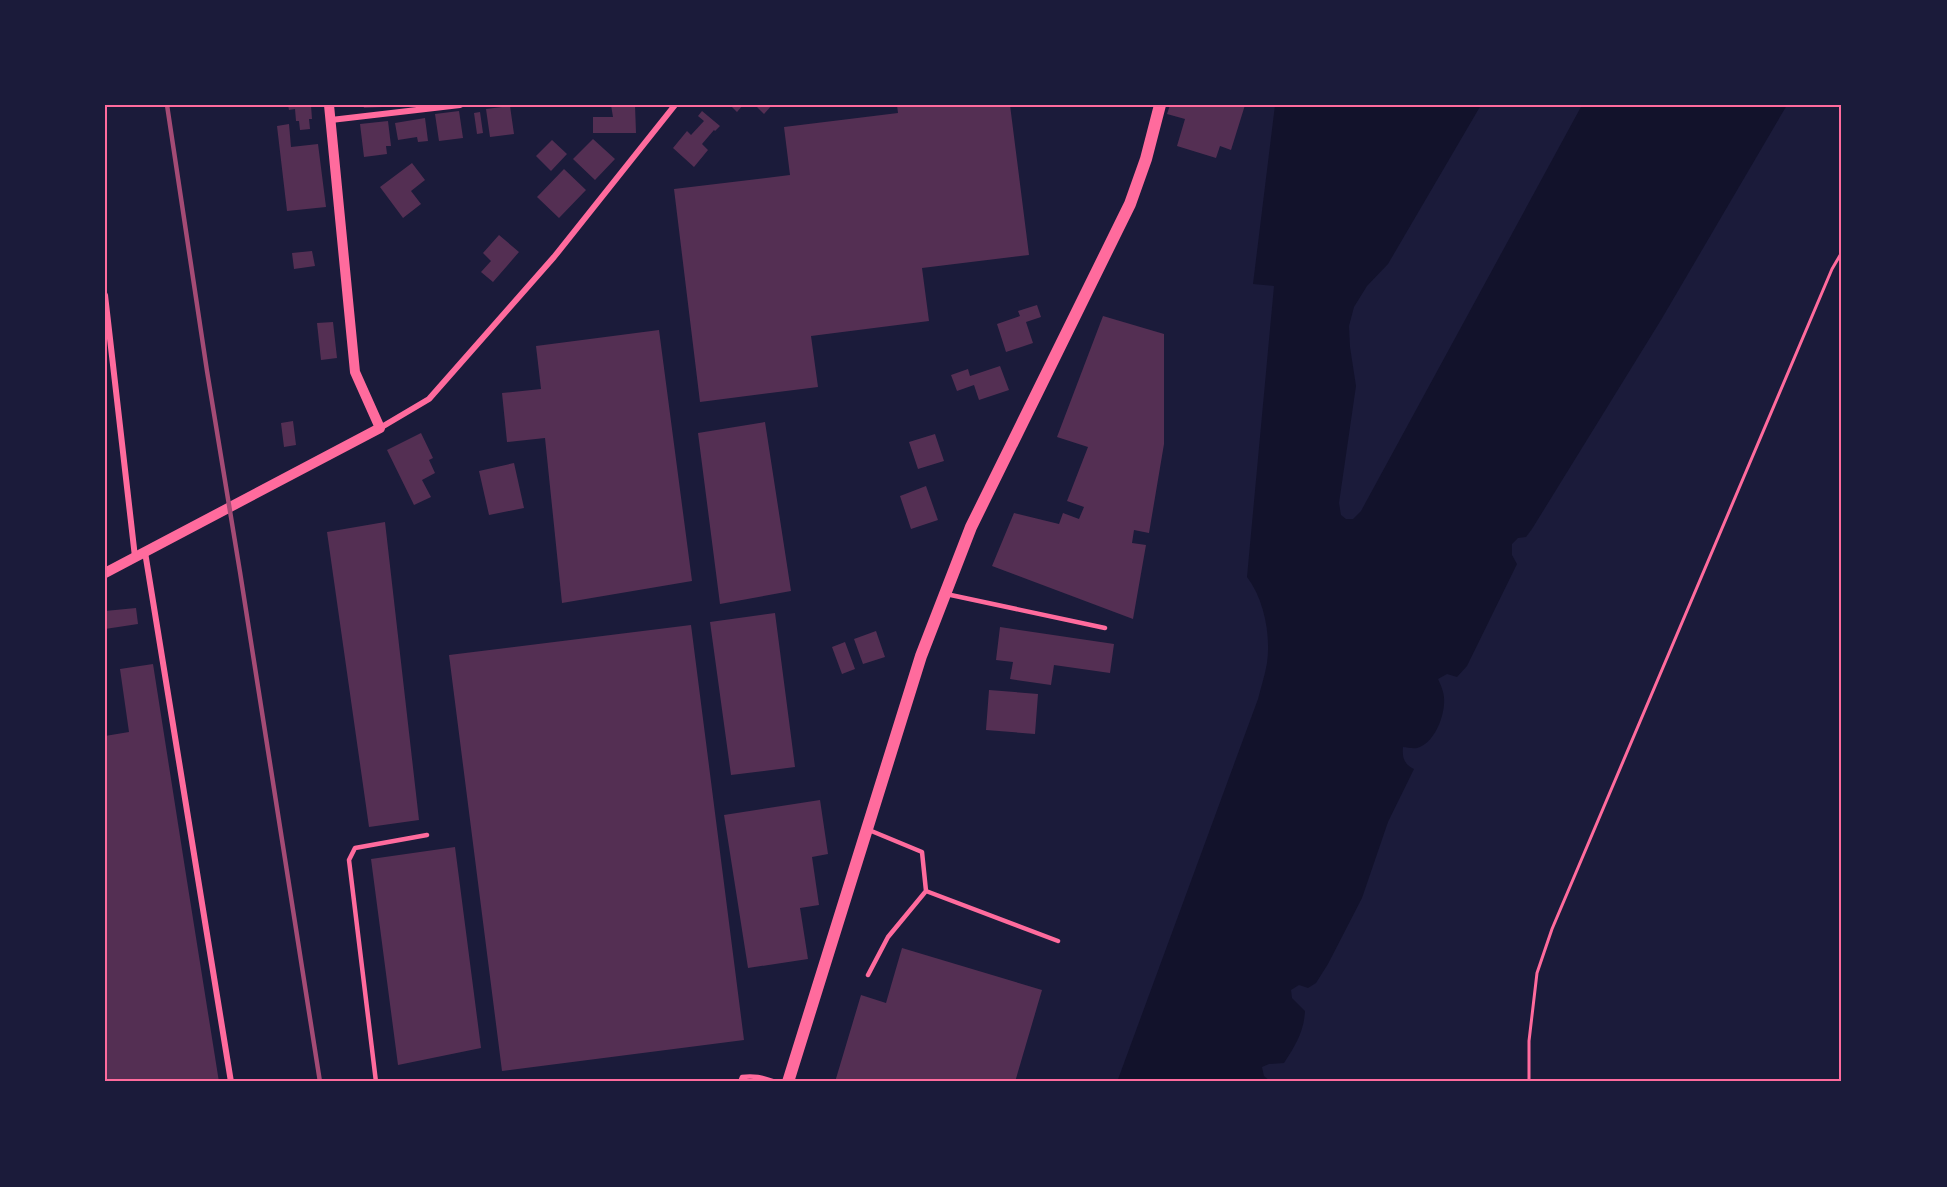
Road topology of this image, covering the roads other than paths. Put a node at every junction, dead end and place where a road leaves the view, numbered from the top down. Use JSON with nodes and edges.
{"nodes":[{"id":1,"x":329,"y":105,"type":"edge"},
{"id":2,"x":460,"y":105,"type":"edge"},
{"id":3,"x":1160,"y":105,"type":"edge"},
{"id":4,"x":672,"y":106,"type":"edge"},
{"id":5,"x":331,"y":120,"type":"junction"},
{"id":6,"x":105,"y":295,"type":"edge"},
{"id":7,"x":380,"y":428,"type":"junction"},
{"id":8,"x":140,"y":555,"type":"junction"},
{"id":9,"x":105,"y":573,"type":"edge"},
{"id":10,"x":944,"y":594,"type":"junction"},
{"id":11,"x":1105,"y":628,"type":"dead end"},
{"id":12,"x":866,"y":829,"type":"junction"},
{"id":13,"x":427,"y":835,"type":"dead end"},
{"id":14,"x":926,"y":891,"type":"junction"},
{"id":15,"x":1058,"y":941,"type":"dead end"},
{"id":16,"x":868,"y":975,"type":"dead end"},
{"id":17,"x":231,"y":1082,"type":"edge"},
{"id":18,"x":376,"y":1082,"type":"edge"},
{"id":19,"x":740,"y":1082,"type":"edge"},
{"id":20,"x":776,"y":1082,"type":"edge"},
{"id":21,"x":788,"y":1082,"type":"edge"}],
"edges":[{"from":1,"to":5,"type":"street"},
{"from":2,"to":5,"type":"street"},
{"from":3,"to":10,"type":"main road"},
{"from":4,"to":7,"type":"street"},
{"from":5,"to":7,"type":"street"},
{"from":6,"to":8,"type":"street"},
{"from":7,"to":8,"type":"street"},
{"from":8,"to":9,"type":"street"},
{"from":8,"to":17,"type":"street"},
{"from":10,"to":11,"type":"lane"},
{"from":10,"to":12,"type":"main road"},
{"from":12,"to":14,"type":"lane"},
{"from":12,"to":21,"type":"main road"},
{"from":13,"to":18,"type":"lane"},
{"from":14,"to":15,"type":"lane"},
{"from":14,"to":16,"type":"lane"},
{"from":19,"to":20,"type":"lane"}]}
